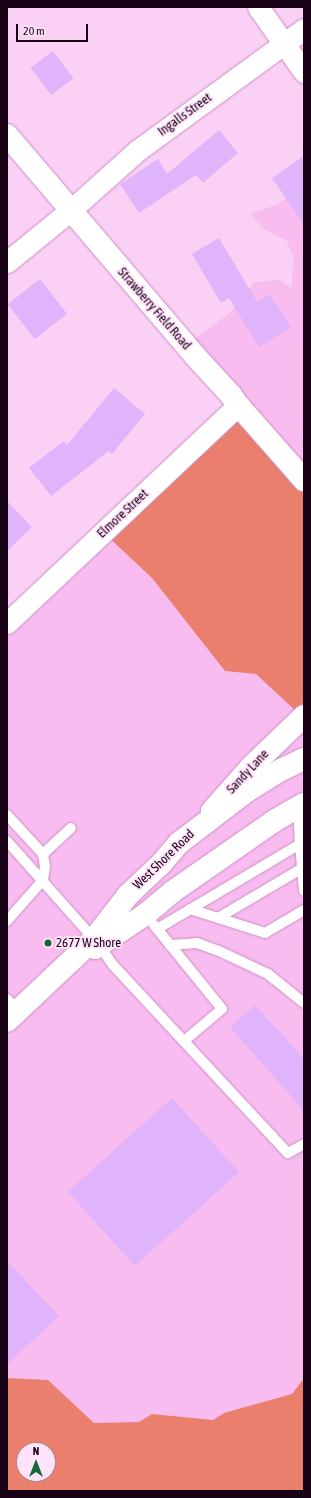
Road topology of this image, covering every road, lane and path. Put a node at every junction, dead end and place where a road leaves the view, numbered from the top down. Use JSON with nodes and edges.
{"nodes":[{"id":1,"x":258,"y":7,"type":"edge"},
{"id":2,"x":304,"y":29,"type":"edge"},
{"id":3,"x":283,"y":43,"type":"junction"},
{"id":4,"x":304,"y":72,"type":"edge"},
{"id":5,"x":7,"y":135,"type":"edge"},
{"id":6,"x":72,"y":209,"type":"junction"},
{"id":7,"x":7,"y":262,"type":"edge"},
{"id":8,"x":238,"y":405,"type":"junction"},
{"id":9,"x":304,"y":480,"type":"edge"},
{"id":10,"x":7,"y":622,"type":"edge"},
{"id":11,"x":304,"y":716,"type":"edge"},
{"id":12,"x":304,"y":759,"type":"edge"},
{"id":13,"x":301,"y":806,"type":"edge"},
{"id":14,"x":7,"y":815,"type":"edge"},
{"id":15,"x":71,"y":828,"type":"dead end"},
{"id":16,"x":195,"y":830,"type":"junction"},
{"id":17,"x":7,"y":841,"type":"edge"},
{"id":18,"x":300,"y":844,"type":"junction"},
{"id":19,"x":43,"y":854,"type":"junction"},
{"id":20,"x":301,"y":869,"type":"junction"},
{"id":21,"x":43,"y":880,"type":"junction"},
{"id":22,"x":304,"y":891,"type":"edge"},
{"id":23,"x":190,"y":909,"type":"junction"},
{"id":24,"x":304,"y":910,"type":"edge"},
{"id":25,"x":218,"y":918,"type":"junction"},
{"id":26,"x":7,"y":921,"type":"edge"},
{"id":27,"x":151,"y":921,"type":"junction"},
{"id":28,"x":97,"y":942,"type":"junction"},
{"id":29,"x":170,"y":945,"type":"junction"},
{"id":30,"x":304,"y":1003,"type":"edge"},
{"id":31,"x":11,"y":1010,"type":"edge"},
{"id":32,"x":184,"y":1041,"type":"junction"},
{"id":33,"x":304,"y":1144,"type":"edge"}],
"edges":[{"from":1,"to":3,"type":"street"},
{"from":2,"to":3,"type":"street","name":"Ingalls Street"},
{"from":3,"to":4,"type":"street"},
{"from":3,"to":6,"type":"street","name":"Ingalls Street"},
{"from":5,"to":6,"type":"main road","name":"Strawberry Field Road"},
{"from":6,"to":7,"type":"street","name":"Ingalls Street"},
{"from":6,"to":8,"type":"main road","name":"Strawberry Field Road"},
{"from":8,"to":9,"type":"main road","name":"Strawberry Field Road"},
{"from":8,"to":10,"type":"street","name":"Elmore Street"},
{"from":11,"to":16,"type":"main road","name":"Sandy Lane"},
{"from":12,"to":16,"type":"main road","name":"West Shore Road"},
{"from":13,"to":18,"type":"lane"},
{"from":13,"to":27,"type":"main road","name":"West Shore Road"},
{"from":14,"to":19,"type":"lane"},
{"from":15,"to":19,"type":"lane"},
{"from":16,"to":28,"type":"main road","name":"West Shore Road"},
{"from":17,"to":21,"type":"lane"},
{"from":18,"to":20,"type":"lane"},
{"from":18,"to":23,"type":"lane"},
{"from":19,"to":21,"type":"lane"},
{"from":20,"to":22,"type":"lane"},
{"from":20,"to":25,"type":"lane"},
{"from":21,"to":26,"type":"lane"},
{"from":21,"to":28,"type":"lane"},
{"from":23,"to":25,"type":"lane"},
{"from":23,"to":27,"type":"lane"},
{"from":24,"to":25,"type":"lane"},
{"from":27,"to":28,"type":"main road","name":"West Shore Road"},
{"from":27,"to":29,"type":"lane"},
{"from":28,"to":31,"type":"main road","name":"West Shore Road"},
{"from":28,"to":32,"type":"lane"},
{"from":29,"to":30,"type":"lane"},
{"from":29,"to":32,"type":"lane"},
{"from":32,"to":33,"type":"lane"}]}
